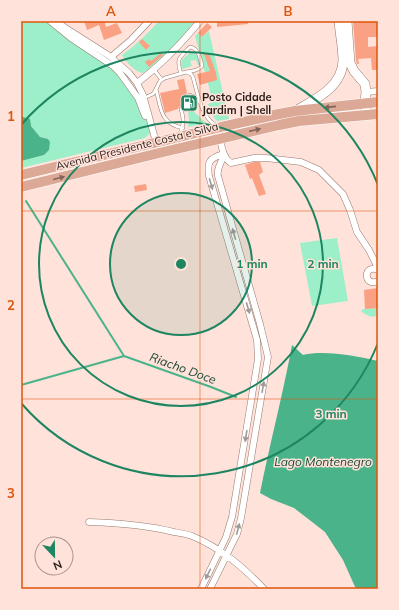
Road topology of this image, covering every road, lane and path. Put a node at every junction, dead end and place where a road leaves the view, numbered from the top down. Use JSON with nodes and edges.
{"nodes":[{"id":1,"x":50,"y":21,"type":"edge"},
{"id":2,"x":57,"y":21,"type":"edge"},
{"id":3,"x":149,"y":21,"type":"edge"},
{"id":4,"x":200,"y":21,"type":"edge"},
{"id":5,"x":339,"y":21,"type":"edge"},
{"id":6,"x":347,"y":21,"type":"edge"},
{"id":7,"x":110,"y":57,"type":"junction"},
{"id":8,"x":154,"y":70,"type":"junction"},
{"id":9,"x":186,"y":72,"type":"junction"},
{"id":10,"x":181,"y":74,"type":"junction"},
{"id":11,"x":162,"y":80,"type":"junction"},
{"id":12,"x":137,"y":83,"type":"junction"},
{"id":13,"x":156,"y":89,"type":"junction"},
{"id":14,"x":378,"y":91,"type":"edge"},
{"id":15,"x":366,"y":92,"type":"junction"},
{"id":16,"x":188,"y":96,"type":"dead end"},
{"id":17,"x":144,"y":98,"type":"junction"},
{"id":18,"x":378,"y":102,"type":"edge"},
{"id":19,"x":365,"y":103,"type":"junction"},
{"id":20,"x":200,"y":104,"type":"junction"},
{"id":21,"x":181,"y":109,"type":"dead end"},
{"id":22,"x":296,"y":111,"type":"junction"},
{"id":23,"x":366,"y":114,"type":"junction"},
{"id":24,"x":378,"y":114,"type":"edge"},
{"id":25,"x":220,"y":127,"type":"junction"},
{"id":26,"x":181,"y":132,"type":"junction"},
{"id":27,"x":150,"y":133,"type":"dead end"},
{"id":28,"x":220,"y":138,"type":"junction"},
{"id":29,"x":156,"y":142,"type":"junction"},
{"id":30,"x":159,"y":153,"type":"junction"},
{"id":31,"x":224,"y":154,"type":"junction"},
{"id":32,"x":21,"y":175,"type":"edge"},
{"id":33,"x":21,"y":187,"type":"edge"},
{"id":34,"x":378,"y":269,"type":"edge"},
{"id":35,"x":378,"y":281,"type":"edge"},
{"id":36,"x":89,"y":522,"type":"dead end"},
{"id":37,"x":219,"y":551,"type":"junction"},
{"id":38,"x":227,"y":556,"type":"junction"},
{"id":39,"x":201,"y":589,"type":"edge"},
{"id":40,"x":210,"y":589,"type":"edge"},
{"id":41,"x":264,"y":589,"type":"edge"}],
"edges":[{"from":1,"to":27,"type":"street"},
{"from":2,"to":7,"type":"street"},
{"from":3,"to":7,"type":"street"},
{"from":4,"to":8,"type":"street"},
{"from":5,"to":22,"type":"street"},
{"from":6,"to":15,"type":"street"},
{"from":7,"to":12,"type":"street"},
{"from":8,"to":11,"type":"lane"},
{"from":8,"to":12,"type":"street"},
{"from":9,"to":10,"type":"lane"},
{"from":9,"to":10,"type":"lane"},
{"from":9,"to":20,"type":"lane"},
{"from":10,"to":11,"type":"lane"},
{"from":11,"to":13,"type":"lane"},
{"from":12,"to":17,"type":"street"},
{"from":13,"to":17,"type":"lane"},
{"from":13,"to":26,"type":"lane"},
{"from":14,"to":15,"type":"street"},
{"from":15,"to":19,"type":"street"},
{"from":16,"to":20,"type":"lane"},
{"from":17,"to":29,"type":"street"},
{"from":18,"to":19,"type":"main road","name":"Avenida Presidente Costa e Silva"},
{"from":19,"to":22,"type":"main road","name":"Avenida Presidente Costa e Silva","one_way":true},
{"from":19,"to":23,"type":"street"},
{"from":20,"to":25,"type":"lane"},
{"from":21,"to":26,"type":"lane"},
{"from":22,"to":25,"type":"main road","name":"Avenida Presidente Costa e Silva"},
{"from":23,"to":24,"type":"main road","name":"Avenida Presidente Costa e Silva"},
{"from":28,"to":23,"type":"main road","name":"Avenida Presidente Costa e Silva","one_way":true},
{"from":25,"to":26,"type":"main road","name":"Avenida Presidente Costa e Silva"},
{"from":26,"to":29,"type":"main road","name":"Avenida Presidente Costa e Silva"},
{"from":28,"to":30,"type":"main road","name":"Avenida Presidente Costa e Silva"},
{"from":28,"to":31,"type":"street"},
{"from":29,"to":30,"type":"street"},
{"from":29,"to":32,"type":"main road","name":"Avenida Presidente Costa e Silva"},
{"from":33,"to":30,"type":"main road","name":"Avenida Presidente Costa e Silva","one_way":true},
{"from":31,"to":34,"type":"street"},
{"from":31,"to":37,"type":"street","one_way":true},
{"from":38,"to":31,"type":"street","one_way":true},
{"from":34,"to":35,"type":"street"},
{"from":36,"to":37,"type":"street"},
{"from":37,"to":38,"type":"street"},
{"from":37,"to":39,"type":"street","one_way":true},
{"from":38,"to":40,"type":"street"},
{"from":38,"to":41,"type":"street"}]}
